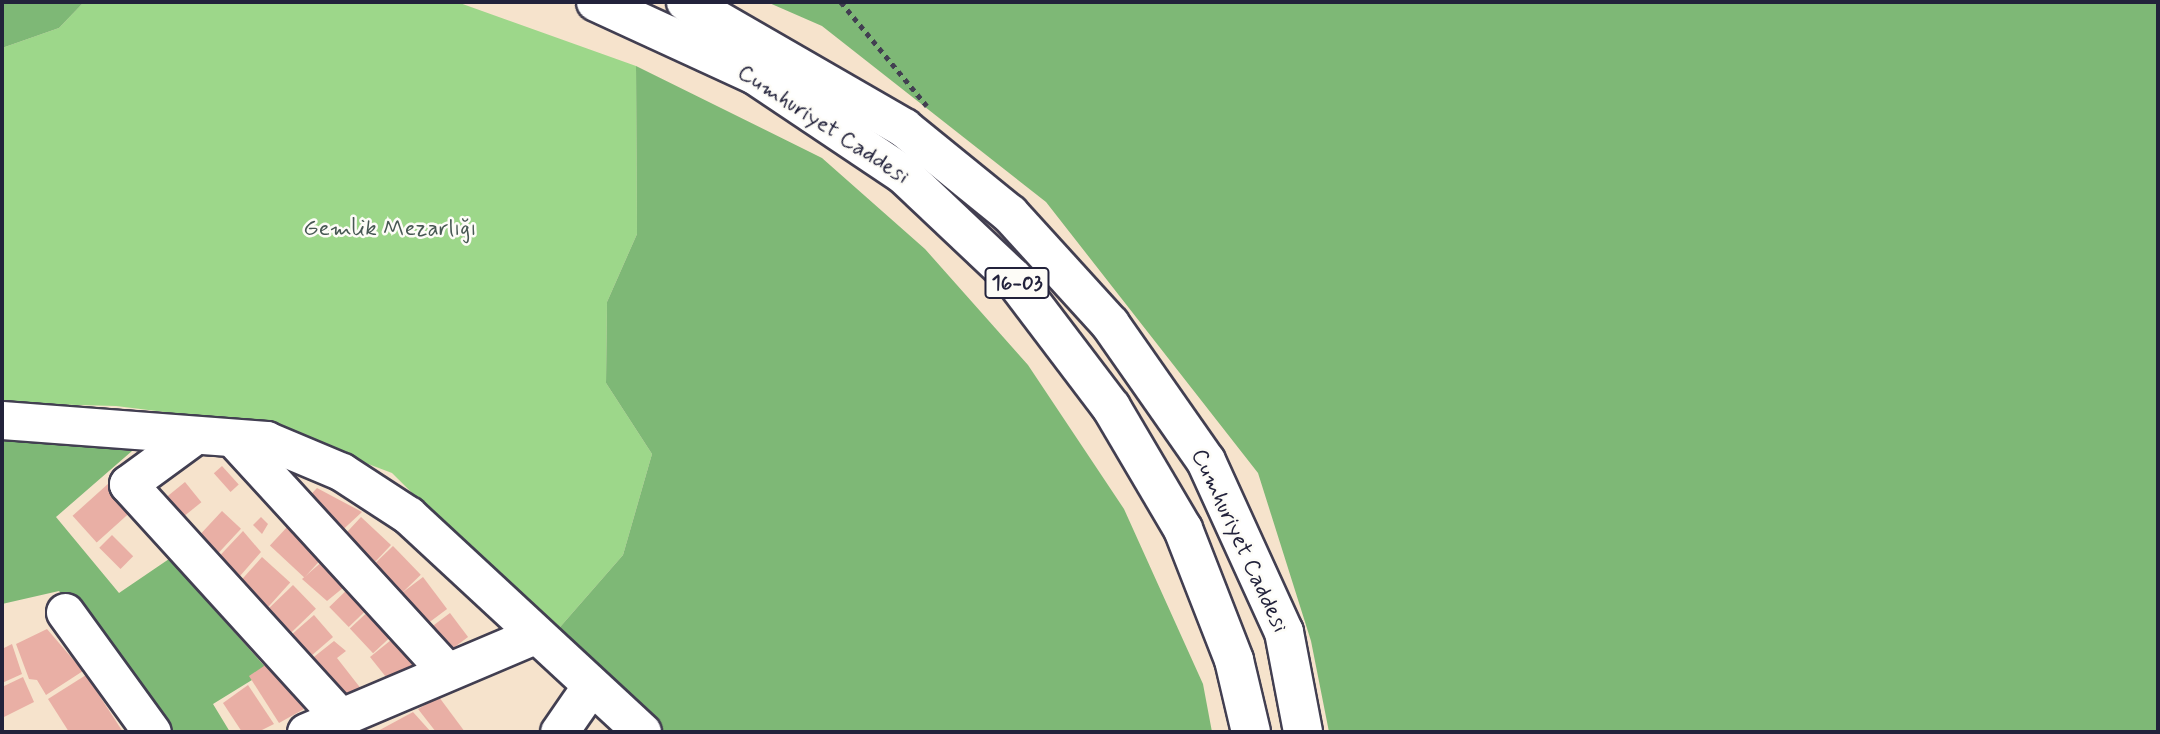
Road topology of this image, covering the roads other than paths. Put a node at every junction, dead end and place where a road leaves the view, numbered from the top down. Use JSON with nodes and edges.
{"nodes":[{"id":1,"x":596,"y":2,"type":"edge"},
{"id":2,"x":686,"y":2,"type":"edge"},
{"id":3,"x":2,"y":420,"type":"edge"},
{"id":4,"x":195,"y":435,"type":"junction"},
{"id":5,"x":233,"y":438,"type":"junction"},
{"id":6,"x":65,"y":612,"type":"dead end"},
{"id":7,"x":535,"y":635,"type":"junction"},
{"id":8,"x":445,"y":669,"type":"junction"},
{"id":9,"x":590,"y":687,"type":"junction"},
{"id":10,"x":340,"y":716,"type":"junction"},
{"id":11,"x":152,"y":732,"type":"edge"},
{"id":12,"x":306,"y":732,"type":"edge"},
{"id":13,"x":559,"y":732,"type":"edge"},
{"id":14,"x":642,"y":732,"type":"edge"},
{"id":15,"x":1251,"y":732,"type":"edge"},
{"id":16,"x":1303,"y":732,"type":"edge"}],
"edges":[{"from":1,"to":15,"type":"main road","name":"Cumhuriyet Caddesi","number":"16-03"},
{"from":2,"to":16,"type":"main road","name":"Cumhuriyet Caddesi","number":"16-03"},
{"from":3,"to":4,"type":"street"},
{"from":4,"to":5,"type":"street"},
{"from":4,"to":10,"type":"street"},
{"from":5,"to":7,"type":"street"},
{"from":5,"to":8,"type":"street"},
{"from":6,"to":11,"type":"street"},
{"from":7,"to":8,"type":"street"},
{"from":7,"to":9,"type":"street"},
{"from":8,"to":10,"type":"street"},
{"from":9,"to":13,"type":"street"},
{"from":9,"to":14,"type":"street"},
{"from":10,"to":12,"type":"street"}]}
